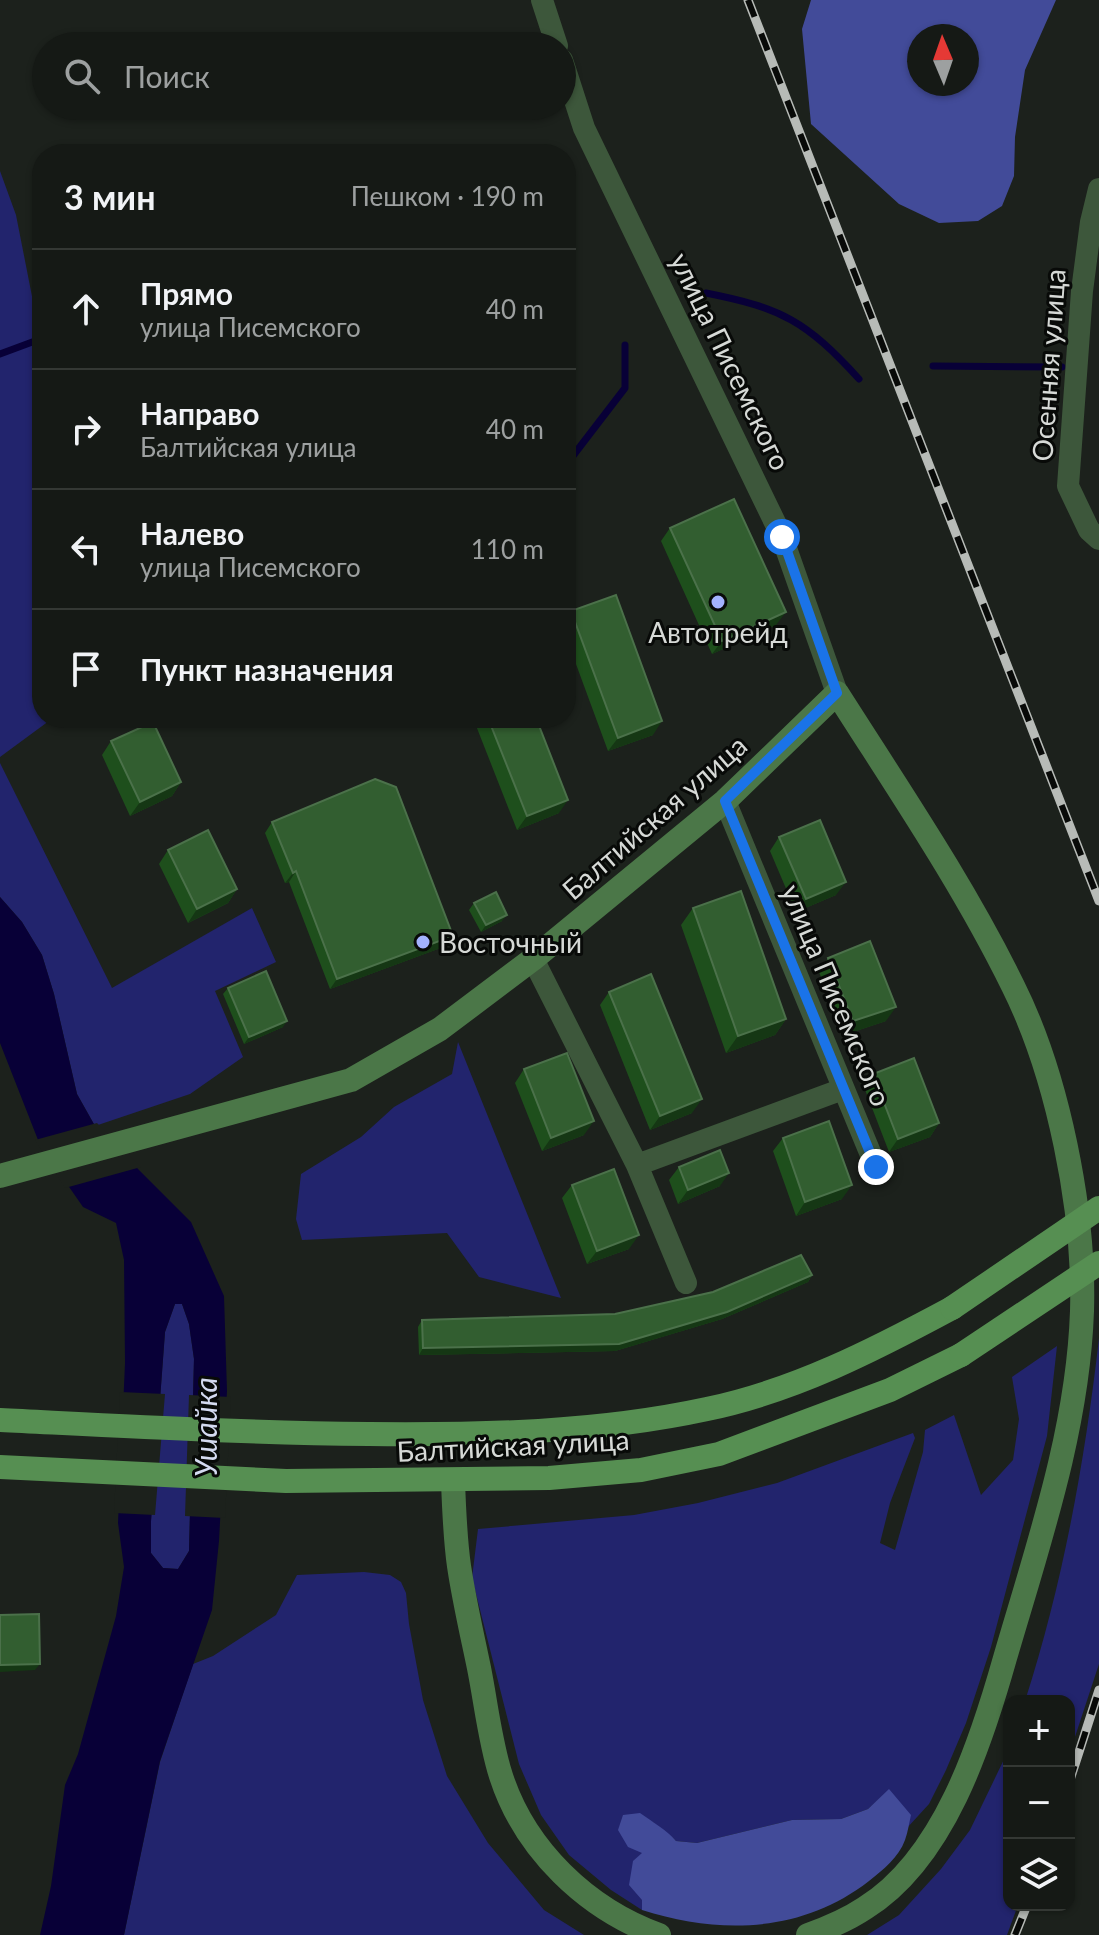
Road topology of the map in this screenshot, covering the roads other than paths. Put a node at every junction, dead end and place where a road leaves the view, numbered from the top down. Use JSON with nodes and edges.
{"nodes":[{"id":1,"x":542,"y":0,"type":"edge"},
{"id":2,"x":552,"y":32,"type":"edge"},
{"id":3,"x":576,"y":103,"type":"edge"},
{"id":4,"x":1099,"y":189,"type":"edge"},
{"id":5,"x":1099,"y":539,"type":"edge"},
{"id":6,"x":837,"y":693,"type":"junction"},
{"id":7,"x":725,"y":801,"type":"junction"},
{"id":8,"x":533,"y":959,"type":"junction"},
{"id":9,"x":843,"y":1089,"type":"junction"},
{"id":10,"x":637,"y":1165,"type":"junction"},
{"id":11,"x":876,"y":1167,"type":"dead end"},
{"id":12,"x":0,"y":1176,"type":"edge"},
{"id":13,"x":1099,"y":1208,"type":"edge"},
{"id":14,"x":1099,"y":1263,"type":"edge"},
{"id":15,"x":686,"y":1283,"type":"dead end"},
{"id":16,"x":0,"y":1420,"type":"edge"},
{"id":17,"x":0,"y":1467,"type":"edge"},
{"id":18,"x":453,"y":1481,"type":"junction"},
{"id":19,"x":659,"y":1935,"type":"edge"},
{"id":20,"x":808,"y":1935,"type":"edge"}],
"edges":[{"from":1,"to":2,"type":"street"},
{"from":3,"to":6,"type":"street","name":"улица Писемского"},
{"from":4,"to":5,"type":"street","name":"Осенняя улица"},
{"from":6,"to":7,"type":"street","name":"Балтийская улица"},
{"from":6,"to":20,"type":"street"},
{"from":7,"to":8,"type":"street","name":"Балтийская улица"},
{"from":7,"to":9,"type":"street","name":"улица Писемского"},
{"from":8,"to":10,"type":"street"},
{"from":8,"to":12,"type":"street","name":"Балтийская улица"},
{"from":9,"to":10,"type":"street"},
{"from":9,"to":11,"type":"street","name":"улица Писемского"},
{"from":10,"to":15,"type":"street"},
{"from":13,"to":16,"type":"main road","name":"Балтийская улица","bridge":true},
{"from":14,"to":18,"type":"main road","name":"Балтийская улица","bridge":true},
{"from":17,"to":18,"type":"main road","name":"Балтийская улица"},
{"from":18,"to":19,"type":"street"}]}
